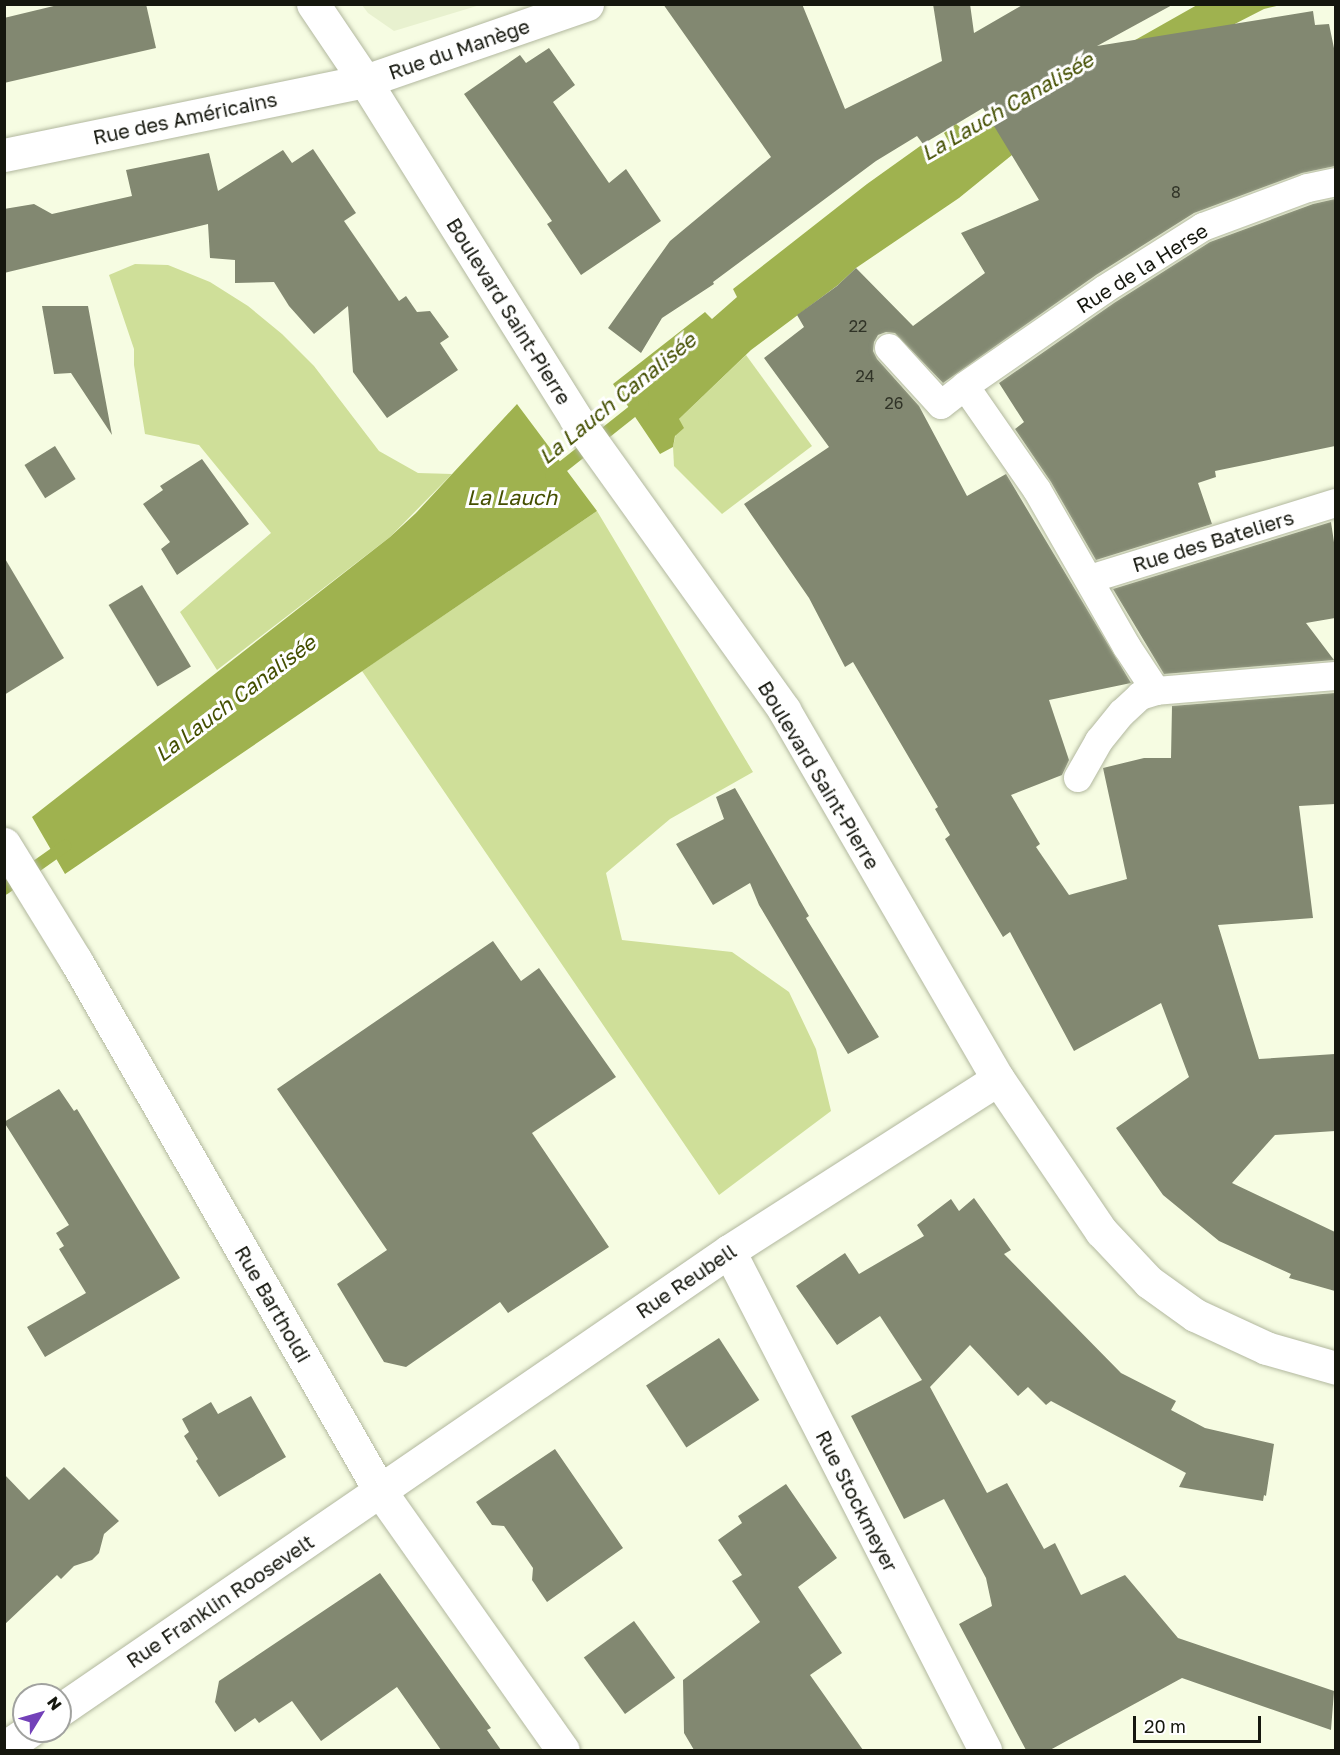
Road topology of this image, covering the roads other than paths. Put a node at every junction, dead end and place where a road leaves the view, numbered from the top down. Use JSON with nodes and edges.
{"nodes":[{"id":1,"x":313,"y":4,"type":"edge"},
{"id":2,"x":587,"y":4,"type":"edge"},
{"id":3,"x":365,"y":81,"type":"junction"},
{"id":4,"x":4,"y":155,"type":"edge"},
{"id":5,"x":1335,"y":182,"type":"edge"},
{"id":6,"x":889,"y":348,"type":"dead end"},
{"id":7,"x":965,"y":386,"type":"junction"},
{"id":8,"x":1335,"y":503,"type":"edge"},
{"id":9,"x":1090,"y":579,"type":"junction"},
{"id":10,"x":1335,"y":676,"type":"edge"},
{"id":11,"x":1156,"y":691,"type":"junction"},
{"id":12,"x":1078,"y":778,"type":"dead end"},
{"id":13,"x":4,"y":844,"type":"edge"},
{"id":14,"x":998,"y":1079,"type":"junction"},
{"id":15,"x":729,"y":1251,"type":"junction"},
{"id":16,"x":1335,"y":1368,"type":"edge"},
{"id":17,"x":380,"y":1491,"type":"junction"},
{"id":18,"x":72,"y":1702,"type":"edge"},
{"id":19,"x":563,"y":1750,"type":"edge"},
{"id":20,"x":985,"y":1750,"type":"edge"}],
"edges":[{"from":1,"to":3,"type":"street","name":"Boulevard Saint-Pierre"},
{"from":2,"to":3,"type":"street","name":"Rue du Manège"},
{"from":3,"to":4,"type":"street","name":"Rue des Américains"},
{"from":3,"to":14,"type":"street","name":"Boulevard Saint-Pierre"},
{"from":5,"to":7,"type":"street","name":"Rue de la Herse"},
{"from":6,"to":7,"type":"street","name":"Rue de la Herse"},
{"from":7,"to":9,"type":"street"},
{"from":8,"to":9,"type":"street","name":"Rue des Bateliers"},
{"from":9,"to":11,"type":"street"},
{"from":10,"to":11,"type":"street"},
{"from":11,"to":12,"type":"street"},
{"from":13,"to":17,"type":"street","name":"Rue Bartholdi"},
{"from":14,"to":15,"type":"street","name":"Rue Reubell"},
{"from":14,"to":16,"type":"street","name":"Boulevard Saint-Pierre"},
{"from":15,"to":17,"type":"street","name":"Rue Reubell"},
{"from":15,"to":20,"type":"street","name":"Rue Stockmeyer"},
{"from":17,"to":18,"type":"street","name":"Rue Franklin Roosevelt"},
{"from":17,"to":19,"type":"street","name":"Rue Bartholdi"}]}
